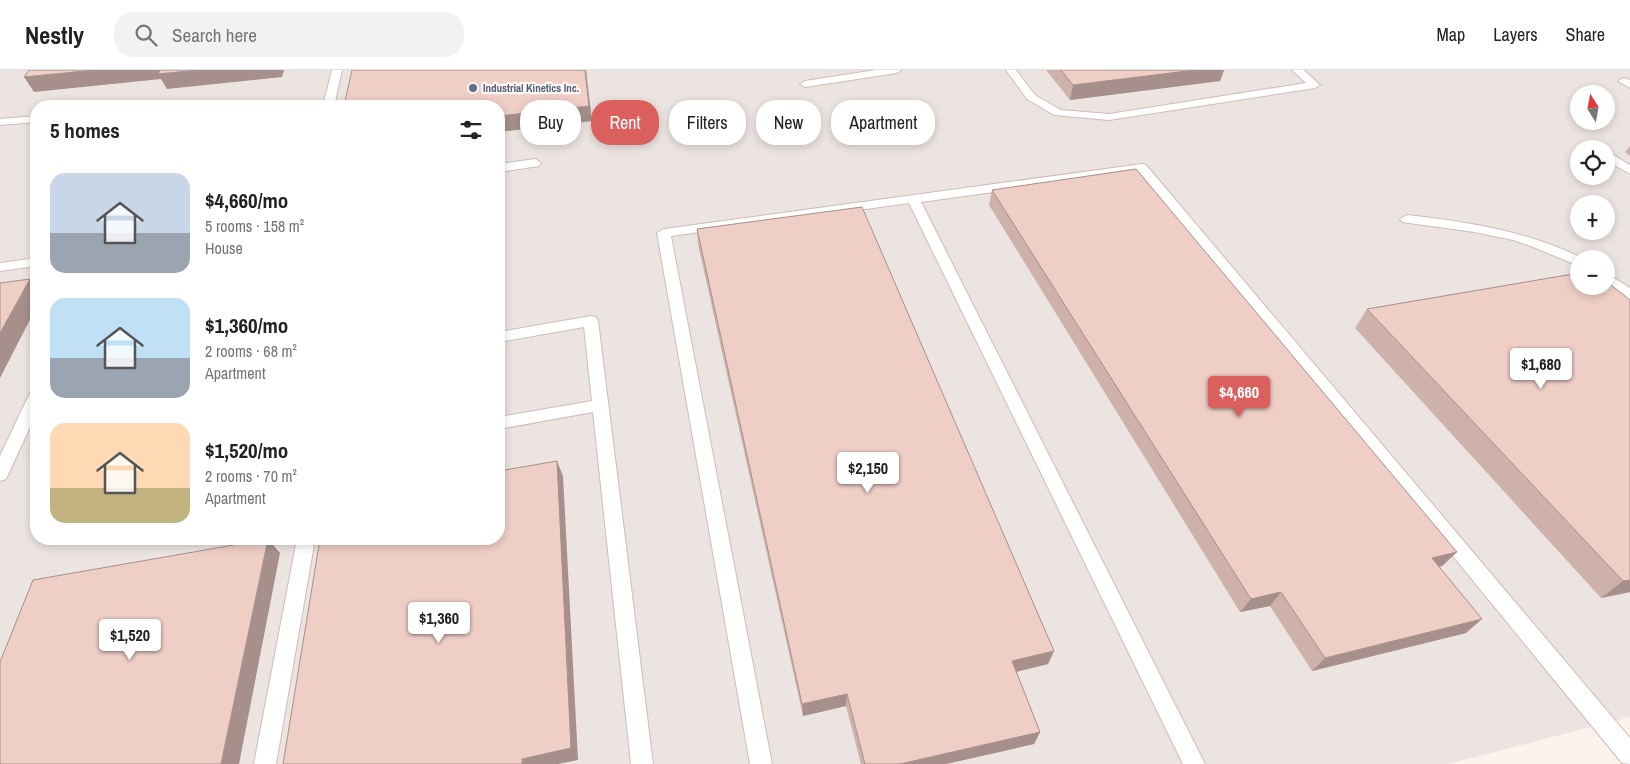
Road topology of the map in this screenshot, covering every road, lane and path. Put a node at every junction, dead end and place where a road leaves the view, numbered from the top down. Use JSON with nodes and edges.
{"nodes":[{"id":1,"x":337,"y":70,"type":"edge"},
{"id":2,"x":897,"y":70,"type":"edge"},
{"id":3,"x":1011,"y":70,"type":"edge"},
{"id":4,"x":1297,"y":70,"type":"edge"},
{"id":5,"x":806,"y":84,"type":"dead end"},
{"id":6,"x":330,"y":100,"type":"edge"},
{"id":7,"x":30,"y":120,"type":"edge"},
{"id":8,"x":0,"y":122,"type":"edge"},
{"id":9,"x":1615,"y":160,"type":"edge"},
{"id":10,"x":536,"y":163,"type":"dead end"},
{"id":11,"x":505,"y":167,"type":"edge"},
{"id":12,"x":1630,"y":170,"type":"edge"},
{"id":13,"x":913,"y":200,"type":"junction"},
{"id":14,"x":1407,"y":219,"type":"dead end"},
{"id":15,"x":1570,"y":258,"type":"edge"},
{"id":16,"x":30,"y":263,"type":"edge"},
{"id":17,"x":0,"y":267,"type":"edge"},
{"id":18,"x":1615,"y":284,"type":"edge"},
{"id":19,"x":1630,"y":294,"type":"edge"},
{"id":20,"x":505,"y":336,"type":"edge"},
{"id":21,"x":601,"y":405,"type":"junction"},
{"id":22,"x":30,"y":410,"type":"edge"},
{"id":23,"x":505,"y":422,"type":"edge"},
{"id":24,"x":0,"y":474,"type":"edge"},
{"id":25,"x":305,"y":545,"type":"edge"},
{"id":26,"x":1630,"y":756,"type":"edge"},
{"id":27,"x":265,"y":764,"type":"edge"},
{"id":28,"x":642,"y":764,"type":"edge"},
{"id":29,"x":761,"y":764,"type":"edge"},
{"id":30,"x":1194,"y":764,"type":"edge"}],
"edges":[{"from":1,"to":6,"type":"lane"},
{"from":2,"to":5,"type":"lane"},
{"from":3,"to":4,"type":"lane"},
{"from":7,"to":8,"type":"lane"},
{"from":9,"to":12,"type":"lane"},
{"from":10,"to":11,"type":"lane"},
{"from":13,"to":26,"type":"lane"},
{"from":13,"to":29,"type":"lane"},
{"from":13,"to":30,"type":"lane"},
{"from":14,"to":15,"type":"lane"},
{"from":16,"to":17,"type":"lane"},
{"from":18,"to":19,"type":"lane"},
{"from":20,"to":21,"type":"lane"},
{"from":21,"to":23,"type":"lane"},
{"from":21,"to":28,"type":"lane"},
{"from":22,"to":24,"type":"lane"},
{"from":25,"to":27,"type":"lane"}]}
